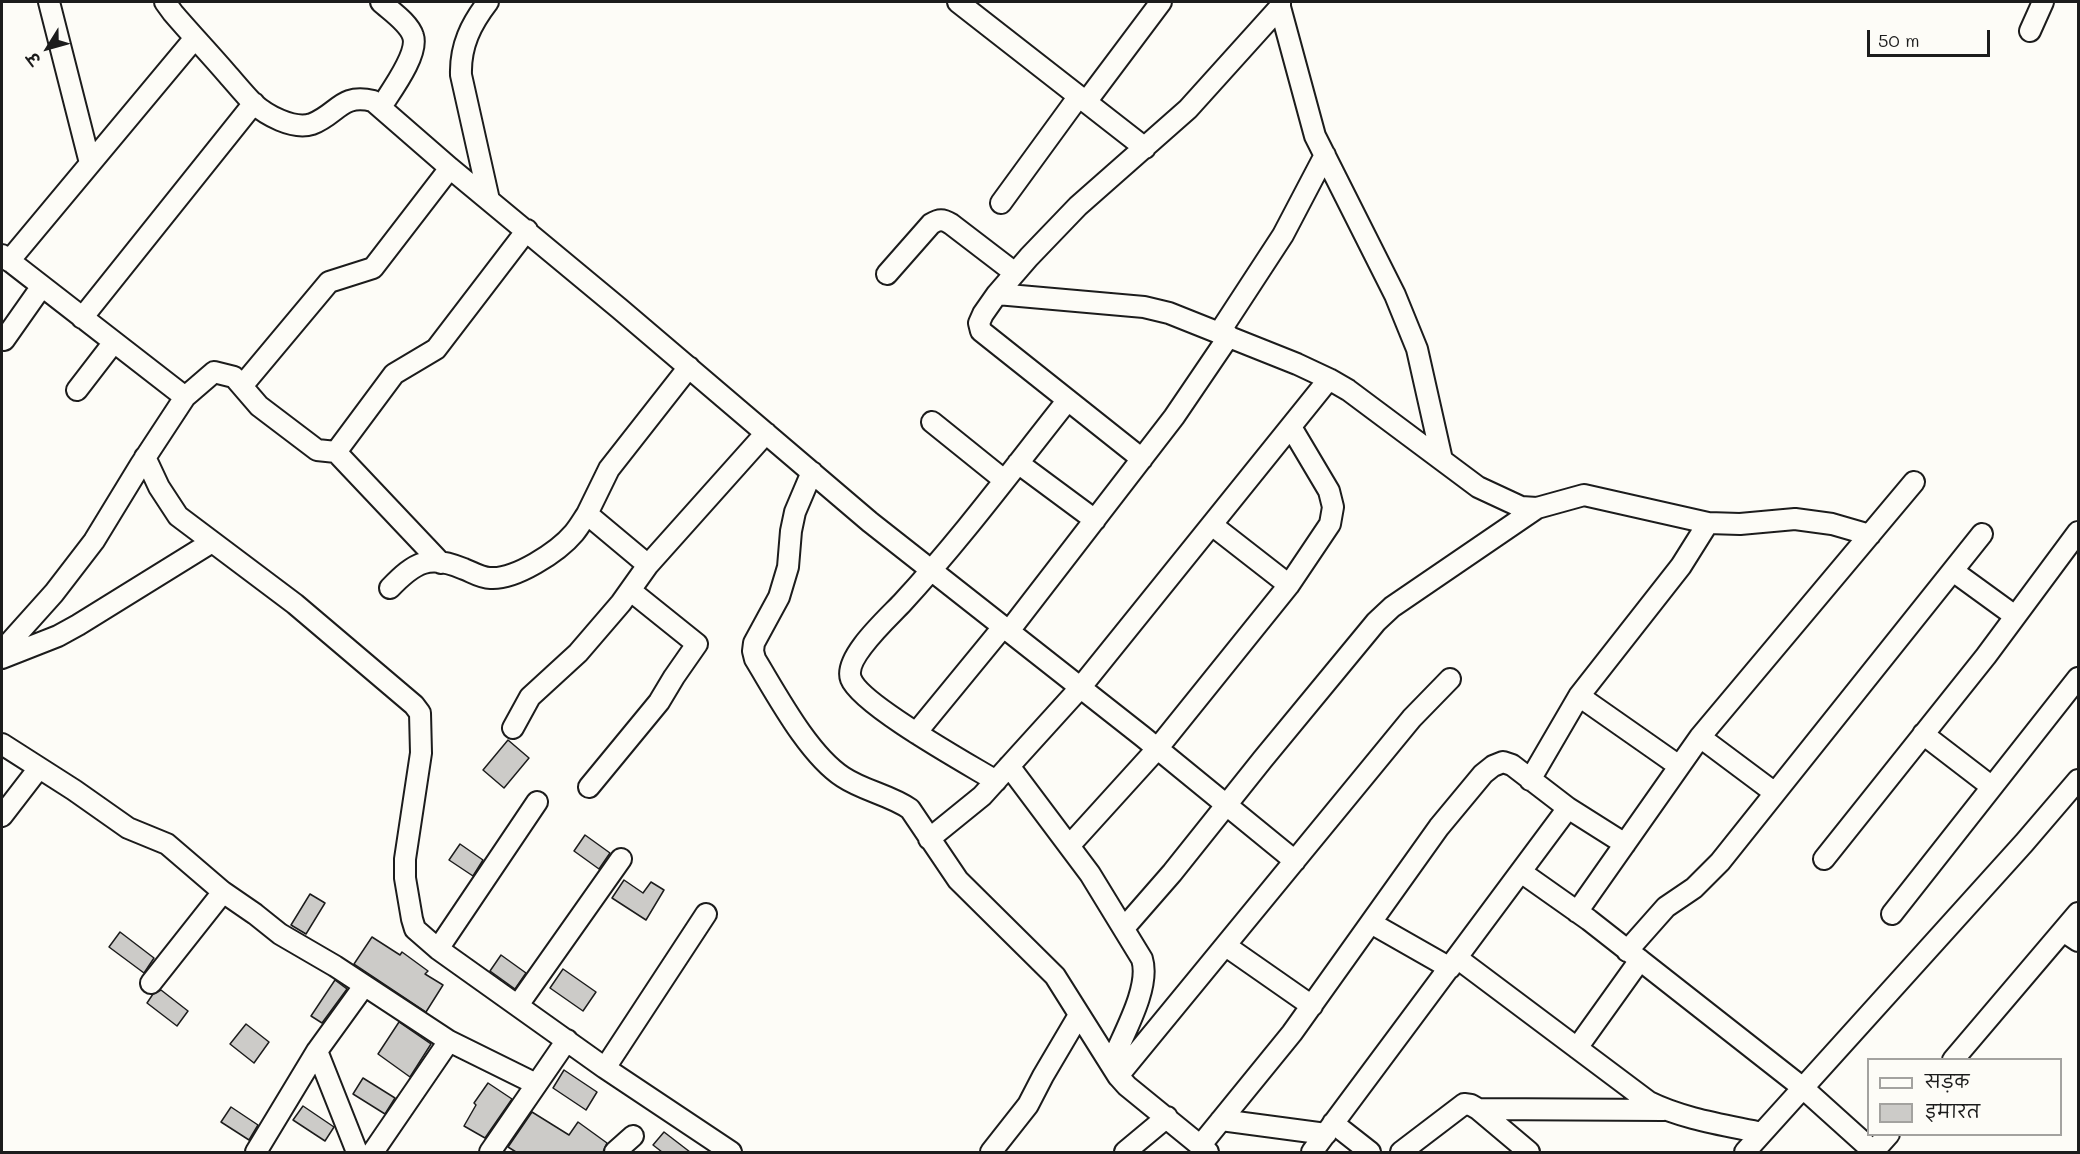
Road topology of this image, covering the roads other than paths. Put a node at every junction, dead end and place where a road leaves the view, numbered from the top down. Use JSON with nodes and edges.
{"nodes":[{"id":1,"x":49,"y":2,"type":"edge"},
{"id":2,"x":165,"y":2,"type":"edge"},
{"id":3,"x":381,"y":2,"type":"edge"},
{"id":4,"x":488,"y":2,"type":"edge"},
{"id":5,"x":958,"y":2,"type":"edge"},
{"id":6,"x":1161,"y":2,"type":"edge"},
{"id":7,"x":2043,"y":2,"type":"edge"},
{"id":8,"x":1280,"y":4,"type":"edge"},
{"id":9,"x":2030,"y":31,"type":"dead end"},
{"id":10,"x":195,"y":38,"type":"junction"},
{"id":11,"x":1082,"y":99,"type":"junction"},
{"id":12,"x":254,"y":104,"type":"junction"},
{"id":13,"x":381,"y":107,"type":"junction"},
{"id":14,"x":1145,"y":148,"type":"junction"},
{"id":15,"x":1325,"y":155,"type":"junction"},
{"id":16,"x":90,"y":163,"type":"junction"},
{"id":17,"x":450,"y":168,"type":"junction"},
{"id":18,"x":489,"y":200,"type":"junction"},
{"id":19,"x":1001,"y":203,"type":"dead end"},
{"id":20,"x":527,"y":230,"type":"junction"},
{"id":21,"x":5,"y":258,"type":"edge"},
{"id":22,"x":1016,"y":273,"type":"junction"},
{"id":23,"x":887,"y":274,"type":"dead end"},
{"id":24,"x":42,"y":286,"type":"junction"},
{"id":25,"x":997,"y":294,"type":"junction"},
{"id":26,"x":82,"y":318,"type":"junction"},
{"id":27,"x":1224,"y":334,"type":"junction"},
{"id":28,"x":4,"y":340,"type":"dead end"},
{"id":29,"x":114,"y":342,"type":"junction"},
{"id":30,"x":689,"y":367,"type":"junction"},
{"id":31,"x":1329,"y":379,"type":"junction"},
{"id":32,"x":242,"y":386,"type":"junction"},
{"id":33,"x":77,"y":390,"type":"dead end"},
{"id":34,"x":185,"y":397,"type":"junction"},
{"id":35,"x":1067,"y":401,"type":"junction"},
{"id":36,"x":932,"y":422,"type":"dead end"},
{"id":37,"x":1291,"y":427,"type":"junction"},
{"id":38,"x":766,"y":433,"type":"junction"},
{"id":39,"x":336,"y":452,"type":"junction"},
{"id":40,"x":145,"y":458,"type":"junction"},
{"id":41,"x":1142,"y":459,"type":"junction"},
{"id":42,"x":1442,"y":460,"type":"junction"},
{"id":43,"x":1018,"y":463,"type":"junction"},
{"id":44,"x":812,"y":472,"type":"junction"},
{"id":45,"x":1004,"y":480,"type":"junction"},
{"id":46,"x":1914,"y":482,"type":"dead end"},
{"id":47,"x":1537,"y":508,"type":"junction"},
{"id":48,"x":587,"y":514,"type":"junction"},
{"id":49,"x":1095,"y":520,"type":"junction"},
{"id":50,"x":1708,"y":523,"type":"junction"},
{"id":51,"x":1212,"y":525,"type":"junction"},
{"id":52,"x":2079,"y":532,"type":"edge"},
{"id":53,"x":1870,"y":534,"type":"junction"},
{"id":54,"x":1982,"y":534,"type":"dead end"},
{"id":55,"x":212,"y":542,"type":"junction"},
{"id":56,"x":441,"y":563,"type":"junction"},
{"id":57,"x":648,"y":565,"type":"junction"},
{"id":58,"x":932,"y":571,"type":"junction"},
{"id":59,"x":1953,"y":571,"type":"junction"},
{"id":60,"x":1289,"y":585,"type":"junction"},
{"id":61,"x":390,"y":588,"type":"dead end"},
{"id":62,"x":631,"y":591,"type":"junction"},
{"id":63,"x":2015,"y":616,"type":"junction"},
{"id":64,"x":1006,"y":629,"type":"junction"},
{"id":65,"x":2,"y":651,"type":"edge"},
{"id":66,"x":2,"y":658,"type":"edge"},
{"id":67,"x":2079,"y":678,"type":"edge"},
{"id":68,"x":1450,"y":679,"type":"dead end"},
{"id":69,"x":1080,"y":688,"type":"junction"},
{"id":70,"x":1579,"y":696,"type":"junction"},
{"id":71,"x":513,"y":728,"type":"dead end"},
{"id":72,"x":916,"y":733,"type":"junction"},
{"id":73,"x":1923,"y":734,"type":"junction"},
{"id":74,"x":1700,"y":737,"type":"junction"},
{"id":75,"x":2,"y":744,"type":"edge"},
{"id":76,"x":1157,"y":749,"type":"junction"},
{"id":77,"x":1679,"y":766,"type":"junction"},
{"id":78,"x":39,"y":768,"type":"junction"},
{"id":79,"x":1003,"y":774,"type":"junction"},
{"id":80,"x":1530,"y":780,"type":"junction"},
{"id":81,"x":2079,"y":780,"type":"edge"},
{"id":82,"x":589,"y":787,"type":"dead end"},
{"id":83,"x":1992,"y":787,"type":"junction"},
{"id":84,"x":1775,"y":793,"type":"junction"},
{"id":85,"x":537,"y":802,"type":"dead end"},
{"id":86,"x":1227,"y":806,"type":"junction"},
{"id":87,"x":1568,"y":808,"type":"junction"},
{"id":88,"x":2,"y":816,"type":"edge"},
{"id":89,"x":929,"y":839,"type":"junction"},
{"id":90,"x":1625,"y":844,"type":"junction"},
{"id":91,"x":1069,"y":846,"type":"junction"},
{"id":92,"x":621,"y":859,"type":"dead end"},
{"id":93,"x":1824,"y":859,"type":"dead end"},
{"id":94,"x":1295,"y":861,"type":"junction"},
{"id":95,"x":1521,"y":872,"type":"junction"},
{"id":96,"x":223,"y":892,"type":"junction"},
{"id":97,"x":1577,"y":912,"type":"junction"},
{"id":98,"x":2079,"y":913,"type":"edge"},
{"id":99,"x":706,"y":914,"type":"dead end"},
{"id":100,"x":1892,"y":914,"type":"dead end"},
{"id":101,"x":1371,"y":923,"type":"junction"},
{"id":102,"x":1124,"y":928,"type":"junction"},
{"id":103,"x":2071,"y":936,"type":"edge"},
{"id":104,"x":1226,"y":946,"type":"junction"},
{"id":105,"x":438,"y":949,"type":"junction"},
{"id":106,"x":1633,"y":955,"type":"junction"},
{"id":107,"x":1454,"y":963,"type":"junction"},
{"id":108,"x":151,"y":983,"type":"dead end"},
{"id":109,"x":364,"y":986,"type":"junction"},
{"id":110,"x":518,"y":1005,"type":"junction"},
{"id":111,"x":1312,"y":1006,"type":"junction"},
{"id":112,"x":1079,"y":1015,"type":"junction"},
{"id":113,"x":567,"y":1040,"type":"junction"},
{"id":114,"x":449,"y":1041,"type":"junction"},
{"id":115,"x":1577,"y":1048,"type":"junction"},
{"id":116,"x":317,"y":1051,"type":"junction"},
{"id":117,"x":1954,"y":1058,"type":"edge"},
{"id":118,"x":605,"y":1068,"type":"junction"},
{"id":119,"x":1114,"y":1070,"type":"junction"},
{"id":120,"x":536,"y":1084,"type":"junction"},
{"id":121,"x":1803,"y":1088,"type":"junction"},
{"id":122,"x":1478,"y":1109,"type":"junction"},
{"id":123,"x":1670,"y":1110,"type":"junction"},
{"id":124,"x":1167,"y":1117,"type":"junction"},
{"id":125,"x":1221,"y":1120,"type":"junction"},
{"id":126,"x":1329,"y":1128,"type":"junction"},
{"id":127,"x":1762,"y":1134,"type":"junction"},
{"id":128,"x":633,"y":1136,"type":"dead end"},
{"id":129,"x":1886,"y":1136,"type":"edge"},
{"id":130,"x":1204,"y":1149,"type":"edge"},
{"id":131,"x":256,"y":1152,"type":"edge"},
{"id":132,"x":357,"y":1152,"type":"edge"},
{"id":133,"x":373,"y":1152,"type":"edge"},
{"id":134,"x":490,"y":1152,"type":"edge"},
{"id":135,"x":615,"y":1152,"type":"edge"},
{"id":136,"x":731,"y":1152,"type":"edge"},
{"id":137,"x":991,"y":1152,"type":"edge"},
{"id":138,"x":1125,"y":1152,"type":"edge"},
{"id":139,"x":1312,"y":1152,"type":"edge"},
{"id":140,"x":1370,"y":1152,"type":"edge"},
{"id":141,"x":1401,"y":1152,"type":"edge"},
{"id":142,"x":1529,"y":1152,"type":"edge"},
{"id":143,"x":1745,"y":1152,"type":"edge"},
{"id":144,"x":1873,"y":1152,"type":"edge"}],
"edges":[{"from":1,"to":16,"type":"street"},
{"from":2,"to":10,"type":"street"},
{"from":3,"to":13,"type":"street"},
{"from":4,"to":18,"type":"street"},
{"from":5,"to":11,"type":"street"},
{"from":6,"to":11,"type":"street"},
{"from":7,"to":9,"type":"street"},
{"from":8,"to":14,"type":"street"},
{"from":8,"to":15,"type":"street"},
{"from":10,"to":12,"type":"street"},
{"from":10,"to":16,"type":"street"},
{"from":11,"to":14,"type":"street"},
{"from":11,"to":19,"type":"street"},
{"from":12,"to":13,"type":"street"},
{"from":12,"to":26,"type":"street"},
{"from":13,"to":17,"type":"street"},
{"from":14,"to":22,"type":"street"},
{"from":15,"to":27,"type":"street"},
{"from":15,"to":42,"type":"street"},
{"from":16,"to":21,"type":"street"},
{"from":17,"to":18,"type":"street"},
{"from":17,"to":32,"type":"street"},
{"from":18,"to":20,"type":"street"},
{"from":20,"to":30,"type":"street"},
{"from":20,"to":39,"type":"street"},
{"from":21,"to":24,"type":"street"},
{"from":22,"to":23,"type":"street"},
{"from":22,"to":25,"type":"street"},
{"from":24,"to":26,"type":"street"},
{"from":24,"to":28,"type":"street"},
{"from":25,"to":27,"type":"street"},
{"from":25,"to":35,"type":"street"},
{"from":26,"to":29,"type":"street"},
{"from":27,"to":31,"type":"street"},
{"from":27,"to":41,"type":"street"},
{"from":29,"to":33,"type":"street"},
{"from":29,"to":34,"type":"street"},
{"from":30,"to":38,"type":"street"},
{"from":30,"to":48,"type":"street"},
{"from":31,"to":37,"type":"street"},
{"from":31,"to":42,"type":"street"},
{"from":32,"to":34,"type":"street"},
{"from":32,"to":39,"type":"street"},
{"from":34,"to":40,"type":"street"},
{"from":35,"to":41,"type":"street"},
{"from":35,"to":43,"type":"street"},
{"from":36,"to":45,"type":"street"},
{"from":37,"to":51,"type":"street"},
{"from":37,"to":60,"type":"street"},
{"from":38,"to":44,"type":"street"},
{"from":38,"to":57,"type":"street"},
{"from":39,"to":56,"type":"street"},
{"from":40,"to":55,"type":"street"},
{"from":40,"to":65,"type":"street"},
{"from":41,"to":49,"type":"street"},
{"from":42,"to":47,"type":"street"},
{"from":43,"to":45,"type":"street"},
{"from":43,"to":49,"type":"street"},
{"from":44,"to":58,"type":"street"},
{"from":44,"to":89,"type":"street"},
{"from":45,"to":58,"type":"street"},
{"from":46,"to":53,"type":"street"},
{"from":47,"to":50,"type":"street"},
{"from":47,"to":86,"type":"street"},
{"from":48,"to":56,"type":"street"},
{"from":48,"to":57,"type":"street"},
{"from":49,"to":64,"type":"street"},
{"from":50,"to":53,"type":"street"},
{"from":50,"to":70,"type":"street"},
{"from":51,"to":60,"type":"street"},
{"from":51,"to":69,"type":"street"},
{"from":52,"to":63,"type":"street"},
{"from":53,"to":74,"type":"street"},
{"from":54,"to":59,"type":"street"},
{"from":55,"to":66,"type":"street"},
{"from":55,"to":105,"type":"street"},
{"from":56,"to":61,"type":"street"},
{"from":57,"to":62,"type":"street"},
{"from":58,"to":64,"type":"street"},
{"from":58,"to":72,"type":"street"},
{"from":59,"to":63,"type":"street"},
{"from":59,"to":84,"type":"street"},
{"from":60,"to":76,"type":"street"},
{"from":62,"to":71,"type":"street"},
{"from":62,"to":82,"type":"street"},
{"from":63,"to":73,"type":"street"},
{"from":64,"to":69,"type":"street"},
{"from":64,"to":72,"type":"street"},
{"from":67,"to":83,"type":"street"},
{"from":68,"to":94,"type":"street"},
{"from":69,"to":76,"type":"street"},
{"from":69,"to":79,"type":"street"},
{"from":70,"to":77,"type":"street"},
{"from":70,"to":80,"type":"street"},
{"from":72,"to":79,"type":"street"},
{"from":73,"to":83,"type":"street"},
{"from":73,"to":93,"type":"street"},
{"from":74,"to":77,"type":"street"},
{"from":74,"to":84,"type":"street"},
{"from":75,"to":78,"type":"street"},
{"from":76,"to":86,"type":"street"},
{"from":76,"to":91,"type":"street"},
{"from":77,"to":90,"type":"street"},
{"from":78,"to":88,"type":"street"},
{"from":78,"to":96,"type":"street"},
{"from":79,"to":89,"type":"street"},
{"from":79,"to":91,"type":"street"},
{"from":80,"to":87,"type":"street"},
{"from":80,"to":101,"type":"street"},
{"from":81,"to":121,"type":"street"},
{"from":83,"to":100,"type":"street"},
{"from":84,"to":106,"type":"street"},
{"from":85,"to":105,"type":"street"},
{"from":86,"to":94,"type":"street"},
{"from":86,"to":102,"type":"street"},
{"from":87,"to":90,"type":"street"},
{"from":87,"to":95,"type":"street"},
{"from":89,"to":112,"type":"street"},
{"from":90,"to":97,"type":"street"},
{"from":91,"to":102,"type":"street"},
{"from":92,"to":110,"type":"street"},
{"from":94,"to":104,"type":"street"},
{"from":95,"to":97,"type":"street"},
{"from":95,"to":107,"type":"street"},
{"from":96,"to":108,"type":"street"},
{"from":96,"to":109,"type":"street"},
{"from":97,"to":106,"type":"street"},
{"from":98,"to":103,"type":"street"},
{"from":99,"to":118,"type":"street"},
{"from":101,"to":107,"type":"street"},
{"from":101,"to":111,"type":"street"},
{"from":102,"to":119,"type":"street"},
{"from":103,"to":117,"type":"street"},
{"from":104,"to":111,"type":"street"},
{"from":104,"to":119,"type":"street"},
{"from":105,"to":110,"type":"street"},
{"from":106,"to":115,"type":"street"},
{"from":106,"to":121,"type":"street"},
{"from":107,"to":115,"type":"street"},
{"from":107,"to":126,"type":"street"},
{"from":109,"to":114,"type":"street"},
{"from":109,"to":116,"type":"street"},
{"from":110,"to":113,"type":"street"},
{"from":111,"to":125,"type":"street"},
{"from":112,"to":119,"type":"street"},
{"from":112,"to":137,"type":"street"},
{"from":113,"to":118,"type":"street"},
{"from":113,"to":120,"type":"street"},
{"from":114,"to":120,"type":"street"},
{"from":114,"to":133,"type":"street"},
{"from":115,"to":123,"type":"street"},
{"from":116,"to":131,"type":"street"},
{"from":116,"to":132,"type":"street"},
{"from":118,"to":136,"type":"street"},
{"from":119,"to":124,"type":"street"},
{"from":120,"to":134,"type":"street"},
{"from":121,"to":127,"type":"street"},
{"from":121,"to":144,"type":"street"},
{"from":122,"to":123,"type":"street"},
{"from":122,"to":141,"type":"street"},
{"from":122,"to":142,"type":"street"},
{"from":123,"to":127,"type":"street"},
{"from":124,"to":130,"type":"street"},
{"from":124,"to":138,"type":"street"},
{"from":125,"to":126,"type":"street"},
{"from":125,"to":130,"type":"street"},
{"from":126,"to":139,"type":"street"},
{"from":126,"to":140,"type":"street"},
{"from":127,"to":143,"type":"street"},
{"from":128,"to":135,"type":"street"},
{"from":129,"to":144,"type":"street"}]}
